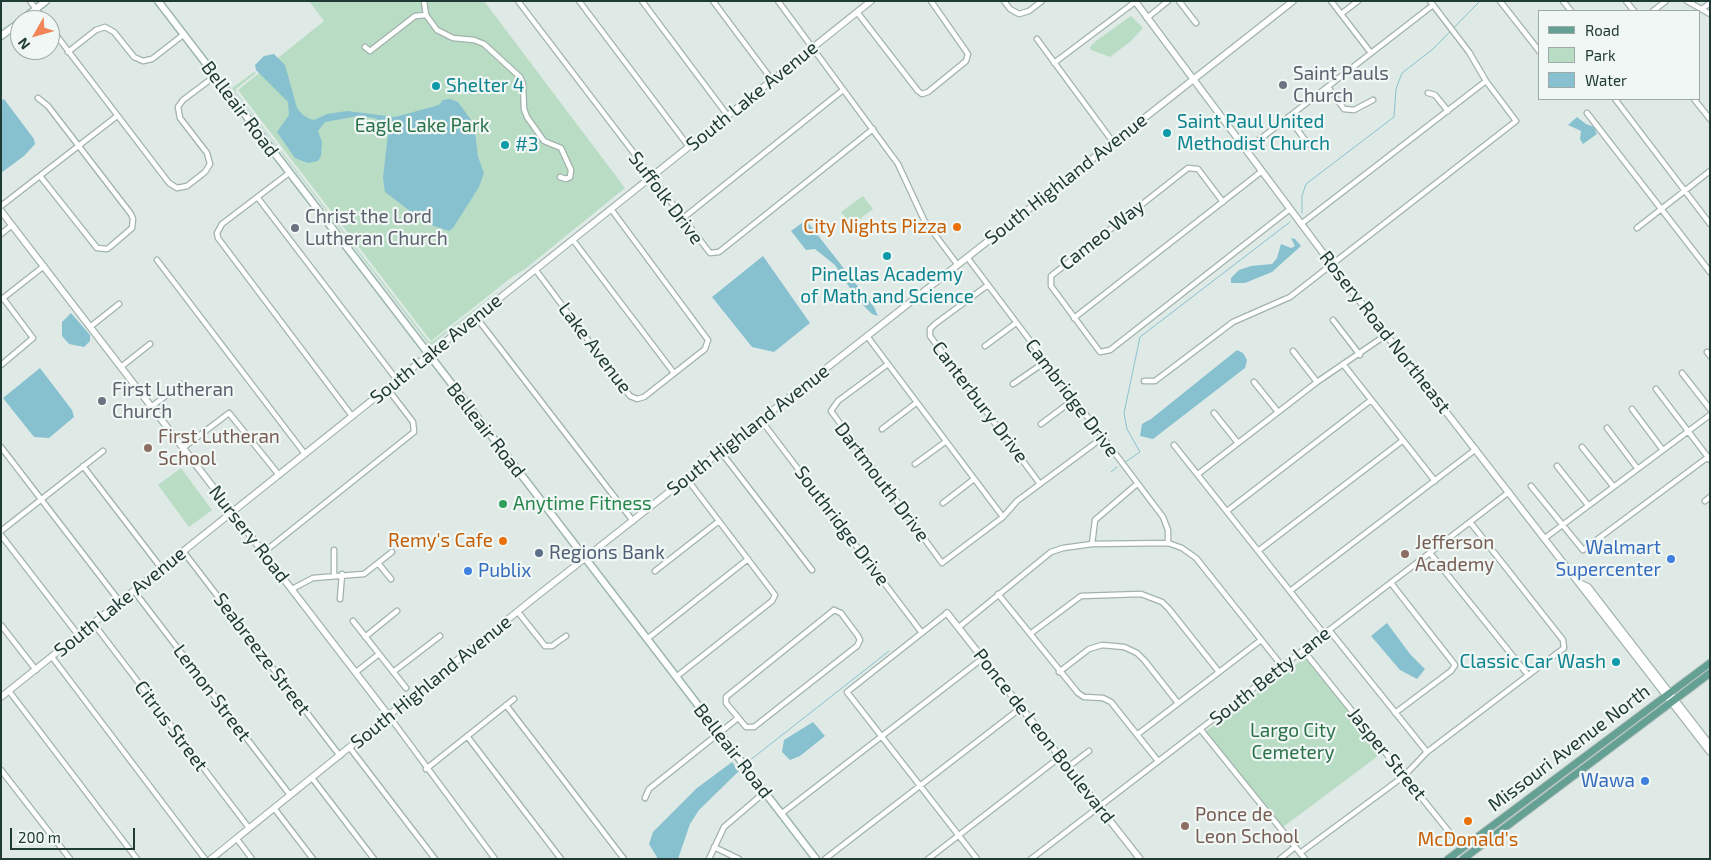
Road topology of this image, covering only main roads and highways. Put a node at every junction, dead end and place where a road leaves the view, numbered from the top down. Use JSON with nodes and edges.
{"nodes":[{"id":1,"x":46,"y":1,"type":"edge"},
{"id":2,"x":158,"y":1,"type":"edge"},
{"id":3,"x":35,"y":10,"type":"edge"},
{"id":4,"x":1710,"y":662,"type":"edge"},
{"id":5,"x":1710,"y":673,"type":"edge"},
{"id":6,"x":1606,"y":741,"type":"junction"},
{"id":7,"x":1568,"y":769,"type":"junction"},
{"id":8,"x":1570,"y":778,"type":"junction"},
{"id":9,"x":1536,"y":804,"type":"junction"},
{"id":10,"x":1467,"y":858,"type":"edge"},
{"id":11,"x":816,"y":859,"type":"edge"},
{"id":12,"x":1448,"y":859,"type":"edge"}],
"edges":[{"from":1,"to":3,"type":"main road"},
{"from":2,"to":11,"type":"main road","name":"Belleair Road"},
{"from":4,"to":6,"type":"main road","name":"Missouri Avenue North"},
{"from":5,"to":8,"type":"main road","name":"Missouri Avenue North"},
{"from":6,"to":7,"type":"main road","name":"Missouri Avenue North"},
{"from":6,"to":8,"type":"main road"},
{"from":7,"to":9,"type":"main road"},
{"from":7,"to":12,"type":"main road","name":"Missouri Avenue North"},
{"from":8,"to":9,"type":"main road","name":"Missouri Avenue North"},
{"from":9,"to":10,"type":"main road","name":"Missouri Avenue North"}]}
